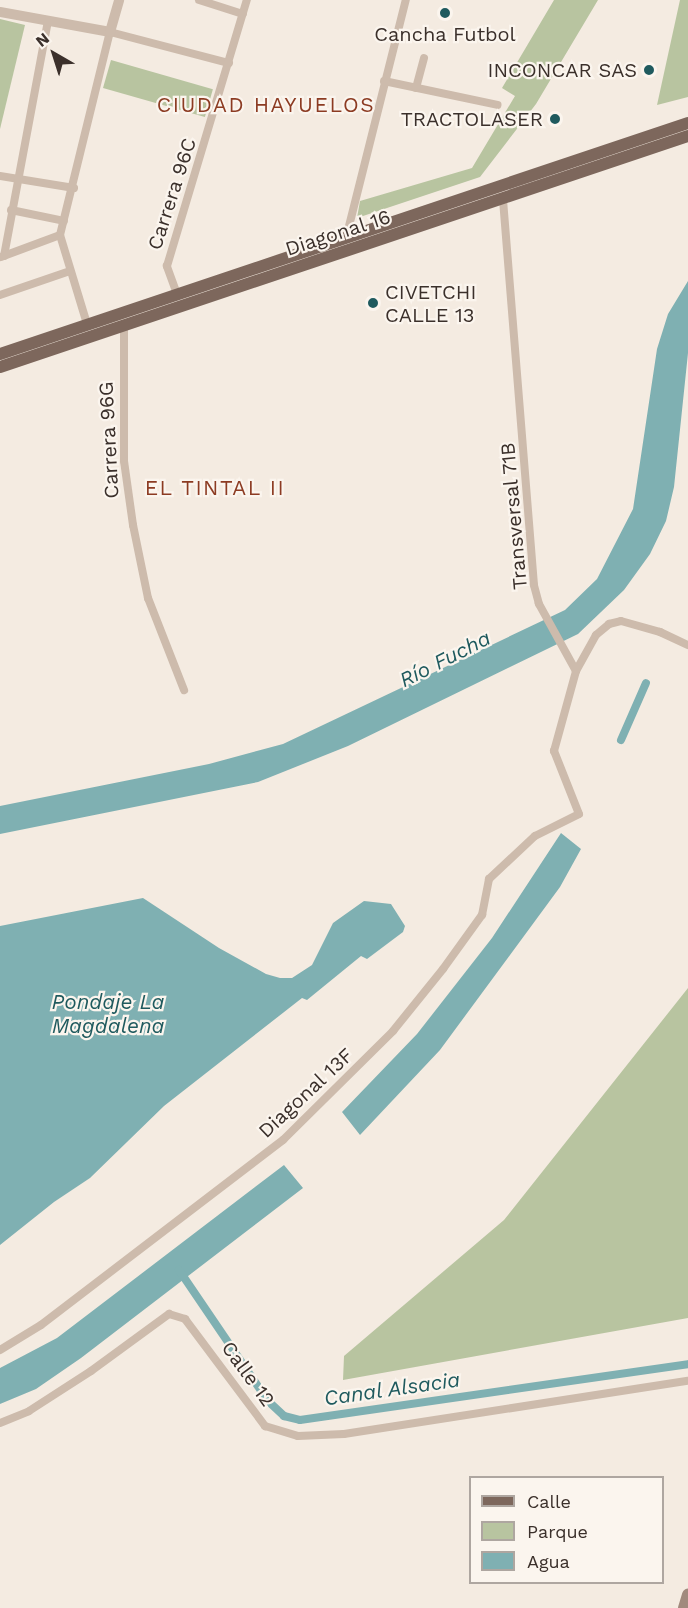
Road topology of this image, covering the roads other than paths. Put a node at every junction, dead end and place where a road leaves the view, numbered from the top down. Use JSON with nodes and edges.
{"nodes":[{"id":1,"x":119,"y":0,"type":"edge"},
{"id":2,"x":199,"y":0,"type":"edge"},
{"id":3,"x":247,"y":0,"type":"edge"},
{"id":4,"x":406,"y":0,"type":"edge"},
{"id":5,"x":0,"y":12,"type":"edge"},
{"id":6,"x":243,"y":14,"type":"junction"},
{"id":7,"x":48,"y":21,"type":"junction"},
{"id":8,"x":110,"y":32,"type":"junction"},
{"id":9,"x":424,"y":58,"type":"dead end"},
{"id":10,"x":229,"y":63,"type":"junction"},
{"id":11,"x":384,"y":81,"type":"junction"},
{"id":12,"x":416,"y":88,"type":"junction"},
{"id":13,"x":498,"y":105,"type":"dead end"},
{"id":14,"x":688,"y":123,"type":"edge"},
{"id":15,"x":688,"y":136,"type":"edge"},
{"id":16,"x":0,"y":176,"type":"edge"},
{"id":17,"x":16,"y":179,"type":"junction"},
{"id":18,"x":74,"y":188,"type":"junction"},
{"id":19,"x":503,"y":198,"type":"junction"},
{"id":20,"x":11,"y":210,"type":"junction"},
{"id":21,"x":64,"y":221,"type":"junction"},
{"id":22,"x":60,"y":235,"type":"junction"},
{"id":23,"x":346,"y":238,"type":"junction"},
{"id":24,"x":2,"y":256,"type":"edge"},
{"id":25,"x":70,"y":271,"type":"junction"},
{"id":26,"x":177,"y":294,"type":"junction"},
{"id":27,"x":0,"y":295,"type":"edge"},
{"id":28,"x":87,"y":324,"type":"junction"},
{"id":29,"x":124,"y":324,"type":"junction"},
{"id":30,"x":0,"y":354,"type":"edge"},
{"id":31,"x":0,"y":367,"type":"edge"},
{"id":32,"x":688,"y":645,"type":"edge"},
{"id":33,"x":576,"y":671,"type":"junction"},
{"id":34,"x":184,"y":690,"type":"dead end"},
{"id":35,"x":0,"y":1350,"type":"edge"},
{"id":36,"x":688,"y":1381,"type":"edge"},
{"id":37,"x":0,"y":1423,"type":"edge"},
{"id":38,"x":688,"y":1595,"type":"edge"},
{"id":39,"x":684,"y":1608,"type":"edge"}],
"edges":[{"from":1,"to":8,"type":"street"},
{"from":2,"to":6,"type":"street"},
{"from":3,"to":6,"type":"street","name":"Carrera 96C"},
{"from":4,"to":11,"type":"street"},
{"from":5,"to":7,"type":"street"},
{"from":6,"to":10,"type":"street","name":"Carrera 96C"},
{"from":7,"to":8,"type":"street"},
{"from":7,"to":17,"type":"street"},
{"from":8,"to":10,"type":"street"},
{"from":8,"to":18,"type":"street"},
{"from":9,"to":12,"type":"street"},
{"from":10,"to":26,"type":"street","name":"Carrera 96C"},
{"from":11,"to":12,"type":"street"},
{"from":11,"to":23,"type":"street"},
{"from":12,"to":13,"type":"street"},
{"from":14,"to":23,"type":"main road","name":"Diagonal 16"},
{"from":15,"to":19,"type":"main road","name":"Diagonal 16"},
{"from":16,"to":17,"type":"street"},
{"from":17,"to":18,"type":"street"},
{"from":17,"to":20,"type":"street"},
{"from":18,"to":21,"type":"street"},
{"from":19,"to":29,"type":"main road","name":"Diagonal 16"},
{"from":19,"to":33,"type":"street","name":"Transversal 71B"},
{"from":20,"to":21,"type":"street"},
{"from":20,"to":24,"type":"street"},
{"from":21,"to":22,"type":"street"},
{"from":22,"to":24,"type":"street"},
{"from":22,"to":25,"type":"street"},
{"from":23,"to":26,"type":"main road","name":"Diagonal 16"},
{"from":25,"to":27,"type":"street"},
{"from":25,"to":28,"type":"street"},
{"from":26,"to":28,"type":"main road","name":"Diagonal 16"},
{"from":28,"to":30,"type":"main road","name":"Diagonal 16"},
{"from":29,"to":31,"type":"main road","name":"Diagonal 16"},
{"from":29,"to":34,"type":"street","name":"Carrera 96G"},
{"from":32,"to":33,"type":"street"},
{"from":33,"to":35,"type":"street","name":"Diagonal 13F"},
{"from":36,"to":37,"type":"street","name":"Calle 12"},
{"from":38,"to":39,"type":"main road"}]}
